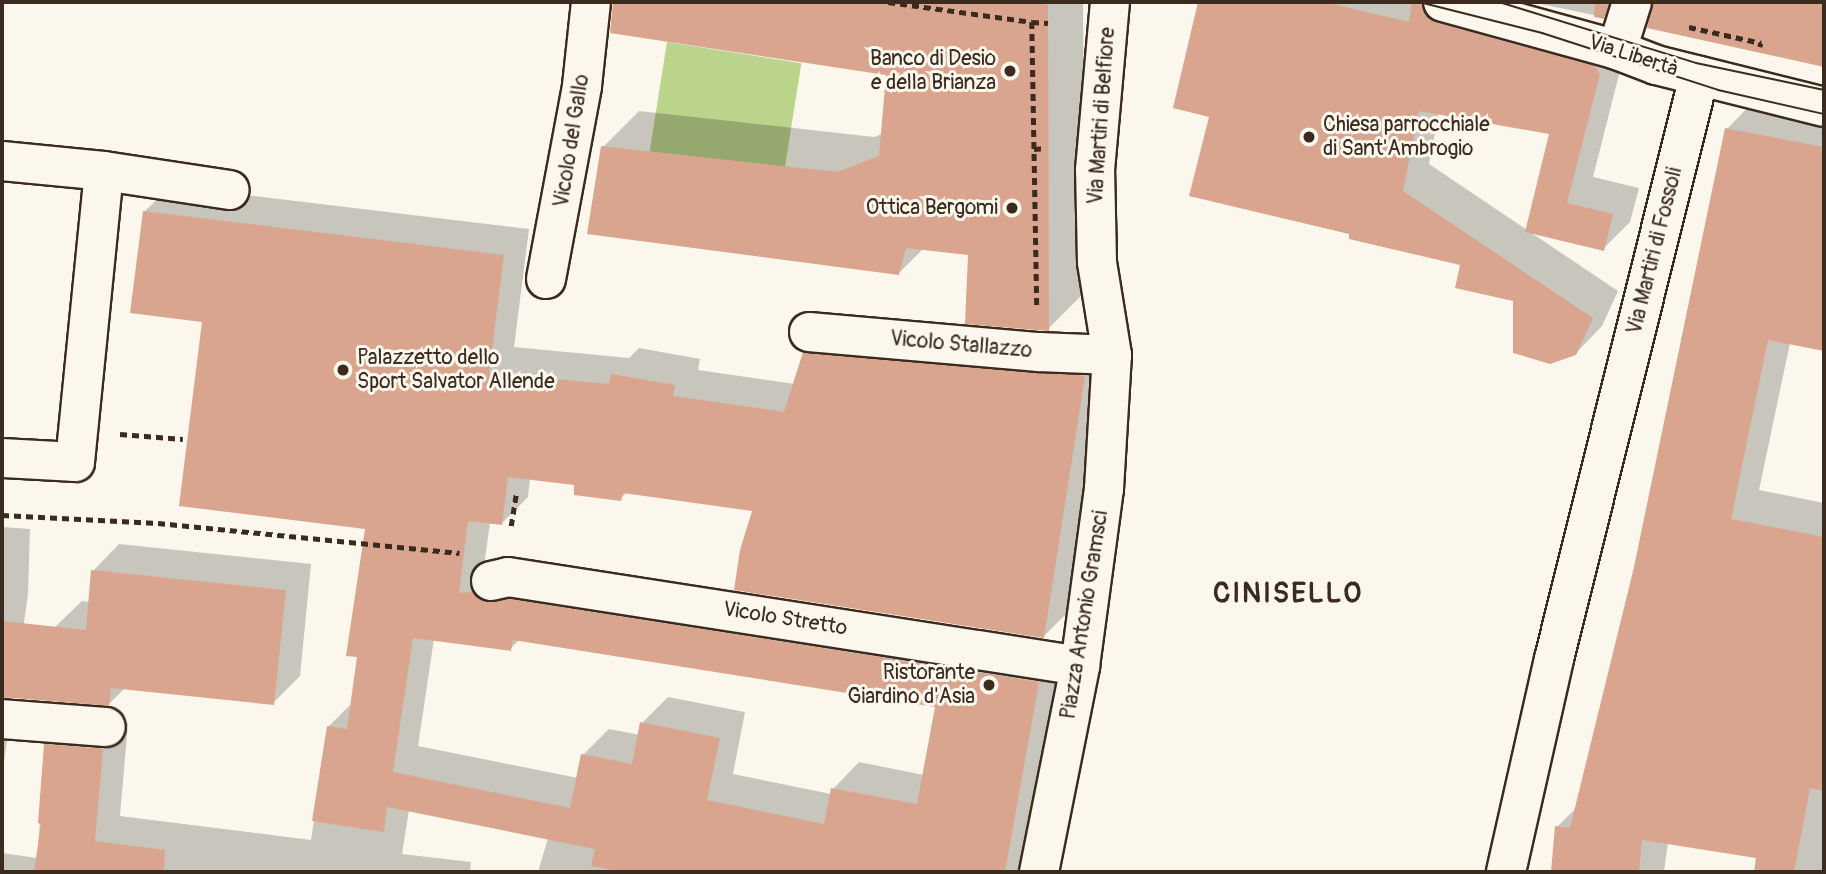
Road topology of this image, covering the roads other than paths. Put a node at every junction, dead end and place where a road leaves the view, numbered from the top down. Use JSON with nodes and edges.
{"nodes":[{"id":1,"x":591,"y":2,"type":"edge"},
{"id":2,"x":1110,"y":2,"type":"edge"},
{"id":3,"x":1443,"y":2,"type":"edge"},
{"id":4,"x":1632,"y":2,"type":"edge"},
{"id":5,"x":1617,"y":50,"type":"junction"},
{"id":6,"x":1699,"y":76,"type":"junction"},
{"id":7,"x":1824,"y":107,"type":"edge"},
{"id":8,"x":2,"y":161,"type":"edge"},
{"id":9,"x":104,"y":172,"type":"junction"},
{"id":10,"x":230,"y":190,"type":"dead end"},
{"id":11,"x":547,"y":279,"type":"dead end"},
{"id":12,"x":809,"y":332,"type":"dead end"},
{"id":13,"x":1112,"y":355,"type":"junction"},
{"id":14,"x":2,"y":458,"type":"edge"},
{"id":15,"x":491,"y":581,"type":"dead end"},
{"id":16,"x":1080,"y":666,"type":"junction"},
{"id":17,"x":2,"y":719,"type":"edge"},
{"id":18,"x":106,"y":727,"type":"dead end"},
{"id":19,"x":1039,"y":872,"type":"edge"},
{"id":20,"x":1506,"y":872,"type":"edge"}],
"edges":[{"from":1,"to":11,"type":"street","name":"Vicolo del Gallo"},
{"from":2,"to":13,"type":"street","name":"Via Martiri di Belfiore"},
{"from":3,"to":5,"type":"street","name":"Via Libertà"},
{"from":4,"to":5,"type":"street"},
{"from":5,"to":6,"type":"street","name":"Via Libertà"},
{"from":6,"to":7,"type":"street","name":"Via Libertà"},
{"from":6,"to":20,"type":"street","name":"Via Martiri di Fossoli"},
{"from":8,"to":9,"type":"street"},
{"from":9,"to":10,"type":"street"},
{"from":9,"to":14,"type":"street"},
{"from":12,"to":13,"type":"street","name":"Vicolo Stallazzo"},
{"from":13,"to":16,"type":"street","name":"Piazza Antonio Gramsci"},
{"from":15,"to":16,"type":"street","name":"Vicolo Stretto"},
{"from":16,"to":19,"type":"street","name":"Piazza Antonio Gramsci"},
{"from":17,"to":18,"type":"street"}]}
